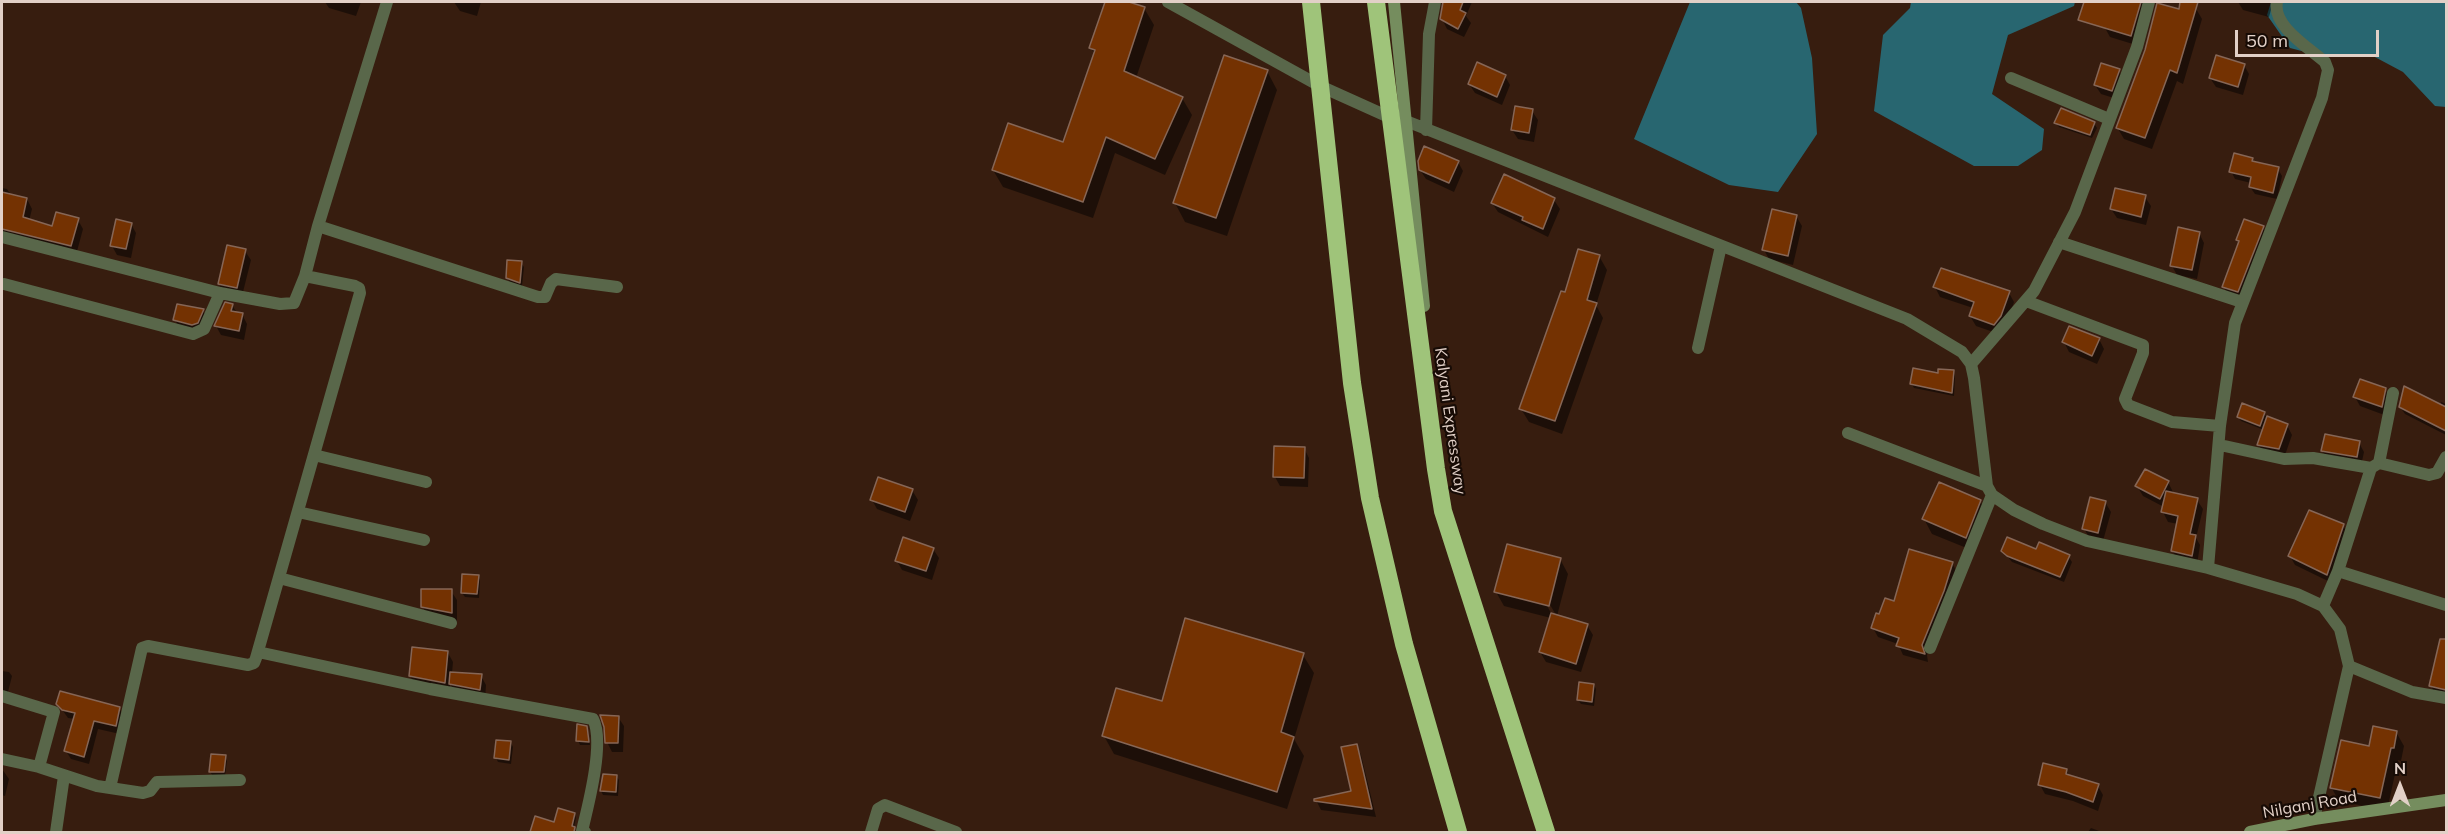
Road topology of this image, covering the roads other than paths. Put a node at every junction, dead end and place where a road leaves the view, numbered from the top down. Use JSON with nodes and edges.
{"nodes":[{"id":1,"x":387,"y":2,"type":"edge"},
{"id":2,"x":1168,"y":2,"type":"edge"},
{"id":3,"x":1311,"y":2,"type":"edge"},
{"id":4,"x":1376,"y":2,"type":"edge"},
{"id":5,"x":1394,"y":2,"type":"edge"},
{"id":6,"x":1435,"y":2,"type":"edge"},
{"id":7,"x":2149,"y":2,"type":"edge"},
{"id":8,"x":2277,"y":2,"type":"edge"},
{"id":9,"x":2011,"y":78,"type":"dead end"},
{"id":10,"x":1320,"y":86,"type":"junction"},
{"id":11,"x":2109,"y":119,"type":"junction"},
{"id":12,"x":1398,"y":120,"type":"junction"},
{"id":13,"x":1425,"y":130,"type":"junction"},
{"id":14,"x":318,"y":226,"type":"junction"},
{"id":15,"x":2,"y":237,"type":"edge"},
{"id":16,"x":2059,"y":242,"type":"junction"},
{"id":17,"x":1721,"y":246,"type":"junction"},
{"id":18,"x":305,"y":276,"type":"junction"},
{"id":19,"x":4,"y":284,"type":"dead end"},
{"id":20,"x":617,"y":287,"type":"dead end"},
{"id":21,"x":220,"y":293,"type":"junction"},
{"id":22,"x":2026,"y":301,"type":"junction"},
{"id":23,"x":2242,"y":302,"type":"junction"},
{"id":24,"x":1698,"y":348,"type":"dead end"},
{"id":25,"x":1971,"y":364,"type":"junction"},
{"id":26,"x":2393,"y":393,"type":"dead end"},
{"id":27,"x":2220,"y":426,"type":"junction"},
{"id":28,"x":1848,"y":433,"type":"dead end"},
{"id":29,"x":2220,"y":445,"type":"junction"},
{"id":30,"x":314,"y":455,"type":"junction"},
{"id":31,"x":2446,"y":457,"type":"edge"},
{"id":32,"x":2375,"y":466,"type":"junction"},
{"id":33,"x":426,"y":482,"type":"dead end"},
{"id":34,"x":1990,"y":490,"type":"junction"},
{"id":35,"x":298,"y":512,"type":"junction"},
{"id":36,"x":424,"y":540,"type":"dead end"},
{"id":37,"x":2208,"y":568,"type":"junction"},
{"id":38,"x":2338,"y":571,"type":"junction"},
{"id":39,"x":279,"y":578,"type":"junction"},
{"id":40,"x":2446,"y":605,"type":"edge"},
{"id":41,"x":2323,"y":606,"type":"junction"},
{"id":42,"x":451,"y":623,"type":"dead end"},
{"id":43,"x":1930,"y":648,"type":"dead end"},
{"id":44,"x":258,"y":652,"type":"junction"},
{"id":45,"x":2349,"y":666,"type":"junction"},
{"id":46,"x":2,"y":696,"type":"edge"},
{"id":47,"x":2446,"y":698,"type":"edge"},
{"id":48,"x":2,"y":759,"type":"edge"},
{"id":49,"x":39,"y":767,"type":"junction"},
{"id":50,"x":64,"y":776,"type":"junction"},
{"id":51,"x":240,"y":780,"type":"dead end"},
{"id":52,"x":110,"y":788,"type":"junction"},
{"id":53,"x":2446,"y":800,"type":"edge"},
{"id":54,"x":2314,"y":819,"type":"junction"},
{"id":55,"x":2283,"y":830,"type":"edge"},
{"id":56,"x":56,"y":832,"type":"edge"},
{"id":57,"x":585,"y":832,"type":"edge"},
{"id":58,"x":871,"y":832,"type":"edge"},
{"id":59,"x":956,"y":832,"type":"edge"},
{"id":60,"x":1458,"y":832,"type":"edge"},
{"id":61,"x":1546,"y":832,"type":"edge"},
{"id":62,"x":2250,"y":832,"type":"edge"}],
"edges":[{"from":1,"to":14,"type":"street"},
{"from":2,"to":10,"type":"street"},
{"from":3,"to":10,"type":"highway"},
{"from":4,"to":12,"type":"highway","name":"Kalyani Expressway"},
{"from":5,"to":12,"type":"street"},
{"from":6,"to":13,"type":"street"},
{"from":7,"to":11,"type":"street"},
{"from":8,"to":23,"type":"street"},
{"from":9,"to":11,"type":"street"},
{"from":10,"to":12,"type":"street"},
{"from":10,"to":60,"type":"highway"},
{"from":11,"to":16,"type":"street"},
{"from":12,"to":13,"type":"street"},
{"from":12,"to":61,"type":"highway","name":"Kalyani Expressway"},
{"from":13,"to":17,"type":"street"},
{"from":14,"to":18,"type":"street"},
{"from":14,"to":20,"type":"street"},
{"from":15,"to":21,"type":"street"},
{"from":16,"to":22,"type":"street"},
{"from":16,"to":23,"type":"street"},
{"from":17,"to":24,"type":"street"},
{"from":17,"to":25,"type":"street"},
{"from":18,"to":21,"type":"street"},
{"from":18,"to":30,"type":"street"},
{"from":19,"to":21,"type":"street"},
{"from":22,"to":25,"type":"street"},
{"from":22,"to":27,"type":"street"},
{"from":23,"to":27,"type":"street"},
{"from":25,"to":34,"type":"street"},
{"from":26,"to":32,"type":"street"},
{"from":27,"to":29,"type":"street"},
{"from":28,"to":34,"type":"street"},
{"from":29,"to":32,"type":"street"},
{"from":29,"to":37,"type":"street"},
{"from":30,"to":33,"type":"street"},
{"from":30,"to":35,"type":"street"},
{"from":31,"to":32,"type":"street"},
{"from":32,"to":38,"type":"street"},
{"from":34,"to":37,"type":"street"},
{"from":34,"to":43,"type":"street"},
{"from":35,"to":36,"type":"street"},
{"from":35,"to":39,"type":"street"},
{"from":37,"to":41,"type":"street"},
{"from":38,"to":40,"type":"street"},
{"from":38,"to":41,"type":"street"},
{"from":39,"to":42,"type":"street"},
{"from":39,"to":44,"type":"street"},
{"from":41,"to":45,"type":"street"},
{"from":44,"to":52,"type":"street"},
{"from":44,"to":57,"type":"street"},
{"from":45,"to":47,"type":"street"},
{"from":45,"to":54,"type":"street"},
{"from":46,"to":49,"type":"street"},
{"from":48,"to":49,"type":"street"},
{"from":49,"to":50,"type":"street"},
{"from":50,"to":52,"type":"street"},
{"from":50,"to":56,"type":"street"},
{"from":51,"to":52,"type":"street"},
{"from":53,"to":54,"type":"street","name":"Nilganj Road"},
{"from":54,"to":55,"type":"street","name":"Nilganj Road"},
{"from":55,"to":62,"type":"street","name":"Nilganj Road"},
{"from":58,"to":59,"type":"street"}]}
